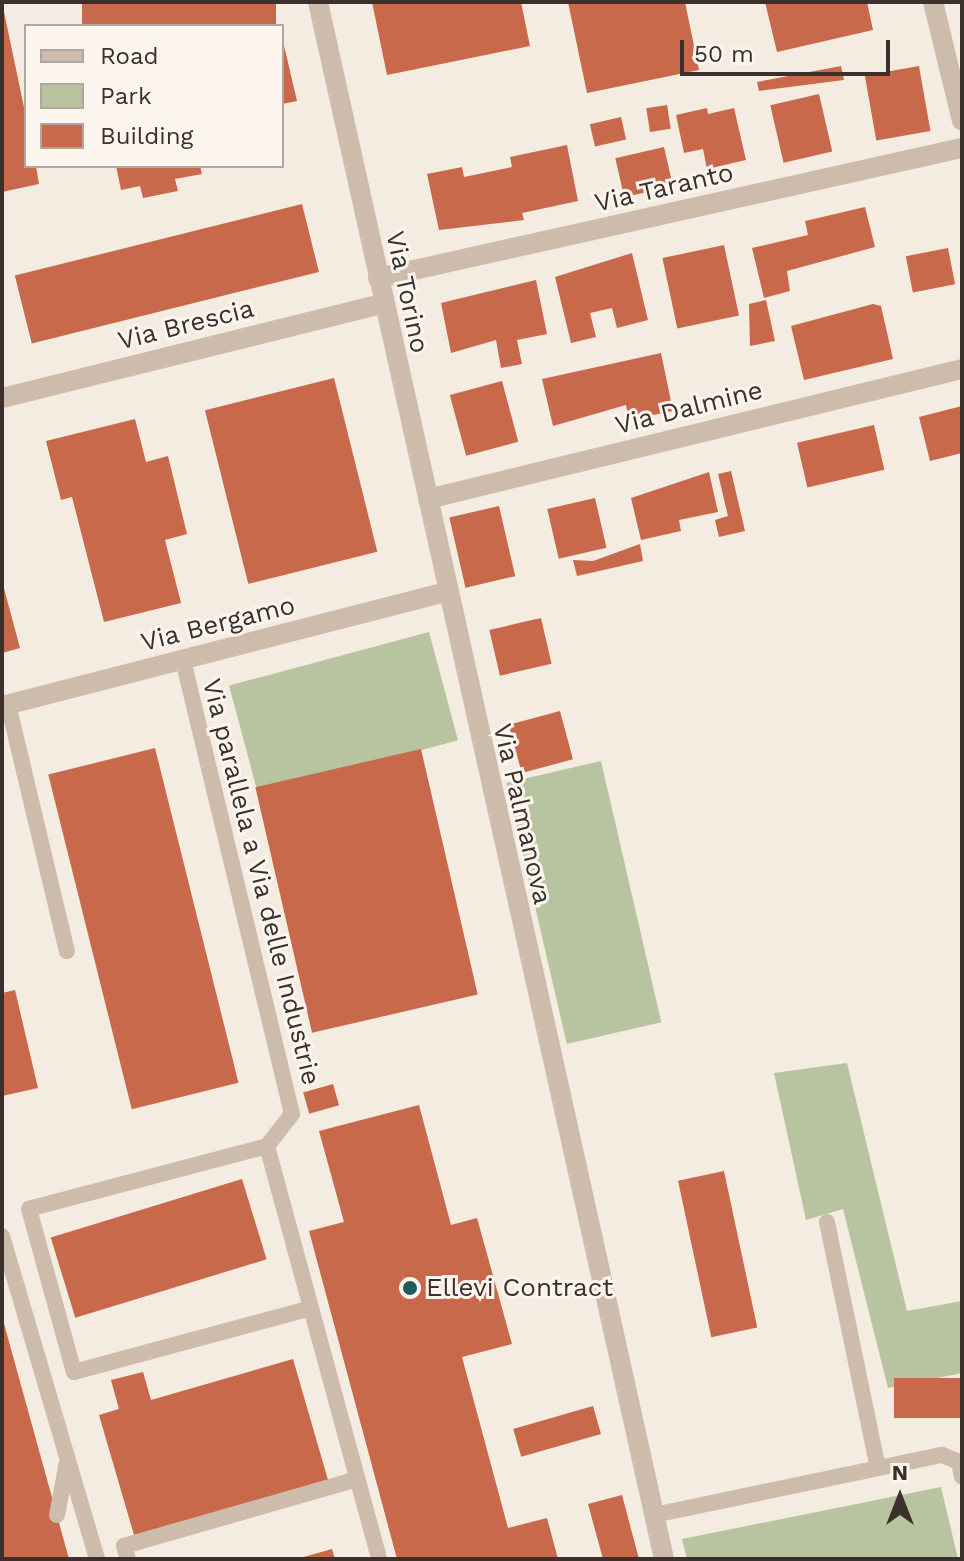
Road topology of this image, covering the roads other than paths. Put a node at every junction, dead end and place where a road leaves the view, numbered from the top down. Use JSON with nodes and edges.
{"nodes":[{"id":1,"x":318,"y":2,"type":"edge"},
{"id":2,"x":933,"y":2,"type":"edge"},
{"id":3,"x":962,"y":121,"type":"edge"},
{"id":4,"x":962,"y":148,"type":"edge"},
{"id":5,"x":378,"y":278,"type":"junction"},
{"id":6,"x":383,"y":304,"type":"junction"},
{"id":7,"x":962,"y":369,"type":"edge"},
{"id":8,"x":2,"y":398,"type":"edge"},
{"id":9,"x":428,"y":499,"type":"junction"},
{"id":10,"x":447,"y":592,"type":"junction"},
{"id":11,"x":183,"y":660,"type":"junction"},
{"id":12,"x":5,"y":705,"type":"edge"},
{"id":13,"x":67,"y":951,"type":"dead end"},
{"id":14,"x":267,"y":1146,"type":"junction"},
{"id":15,"x":827,"y":1222,"type":"dead end"},
{"id":16,"x":2,"y":1236,"type":"edge"},
{"id":17,"x":311,"y":1308,"type":"junction"},
{"id":18,"x":68,"y":1456,"type":"junction"},
{"id":19,"x":878,"y":1468,"type":"junction"},
{"id":20,"x":962,"y":1477,"type":"edge"},
{"id":21,"x":358,"y":1479,"type":"junction"},
{"id":22,"x":57,"y":1515,"type":"dead end"},
{"id":23,"x":654,"y":1515,"type":"junction"},
{"id":24,"x":97,"y":1559,"type":"edge"},
{"id":25,"x":128,"y":1559,"type":"edge"},
{"id":26,"x":379,"y":1559,"type":"edge"},
{"id":27,"x":664,"y":1559,"type":"edge"}],
"edges":[{"from":1,"to":5,"type":"street","name":"Via Torino"},
{"from":2,"to":3,"type":"street"},
{"from":4,"to":5,"type":"street","name":"Via Taranto"},
{"from":5,"to":6,"type":"street","name":"Via Torino"},
{"from":6,"to":8,"type":"street","name":"Via Brescia"},
{"from":6,"to":9,"type":"street","name":"Via Torino"},
{"from":7,"to":9,"type":"street","name":"Via Dalmine"},
{"from":9,"to":10,"type":"street","name":"Via Torino"},
{"from":10,"to":11,"type":"street","name":"Via Bergamo"},
{"from":10,"to":23,"type":"street","name":"Via Palmanova"},
{"from":11,"to":12,"type":"street","name":"Via Bergamo"},
{"from":11,"to":14,"type":"lane","name":"Via parallela a Via delle Industrie"},
{"from":12,"to":13,"type":"lane"},
{"from":14,"to":17,"type":"lane"},
{"from":14,"to":17,"type":"lane"},
{"from":15,"to":19,"type":"lane"},
{"from":16,"to":18,"type":"lane"},
{"from":17,"to":21,"type":"lane"},
{"from":18,"to":22,"type":"lane"},
{"from":18,"to":24,"type":"lane"},
{"from":19,"to":20,"type":"lane"},
{"from":19,"to":23,"type":"lane"},
{"from":21,"to":25,"type":"lane"},
{"from":21,"to":26,"type":"lane"},
{"from":23,"to":27,"type":"street","name":"Via Palmanova"}]}
